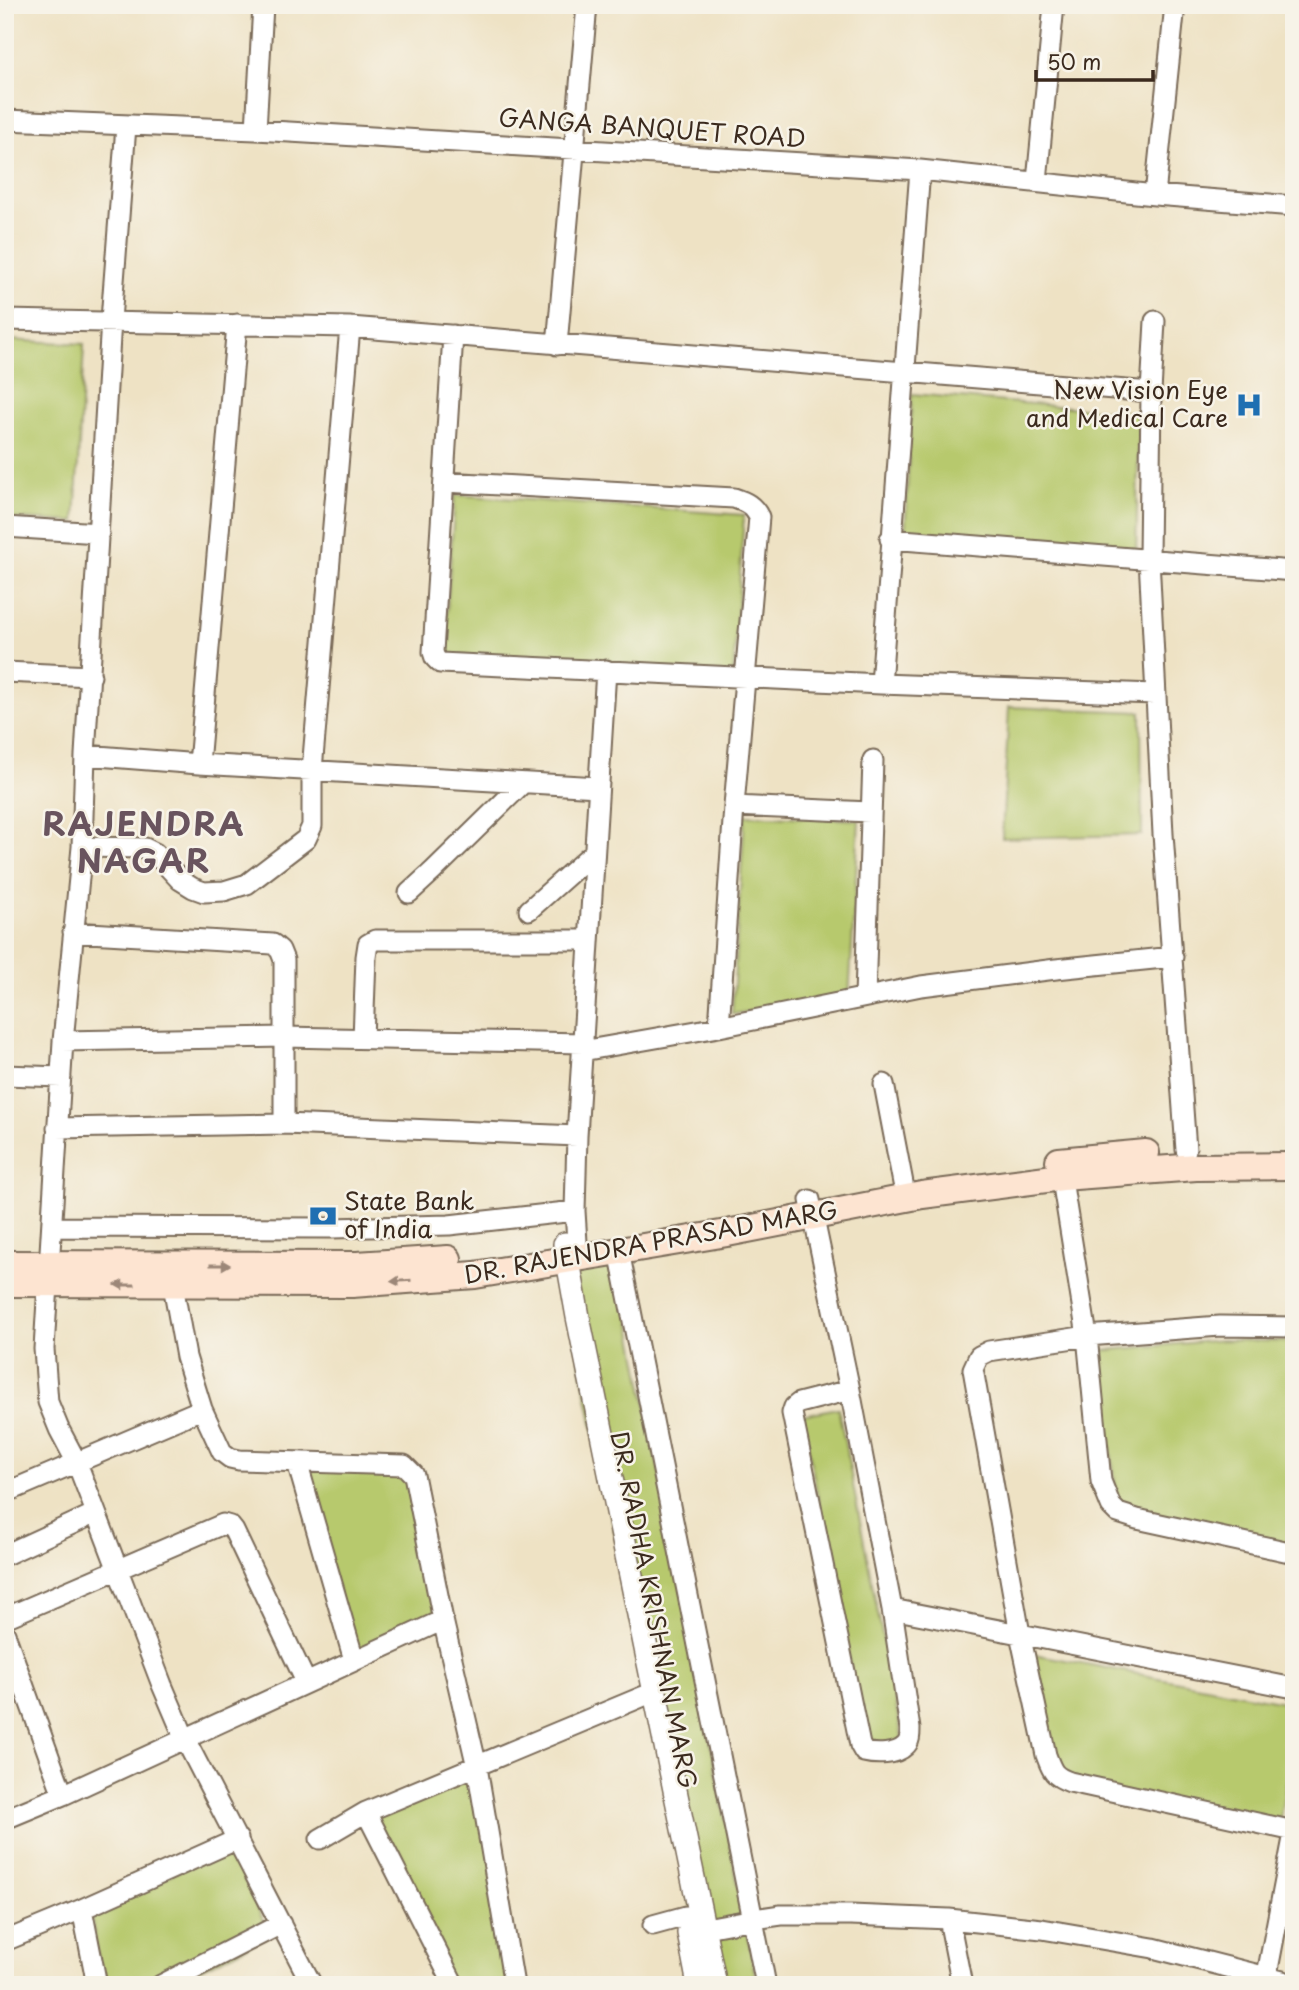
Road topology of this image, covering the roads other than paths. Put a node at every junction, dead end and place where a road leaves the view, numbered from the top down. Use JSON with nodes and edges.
{"nodes":[{"id":1,"x":262,"y":5,"type":"edge"},
{"id":2,"x":587,"y":5,"type":"edge"},
{"id":3,"x":1054,"y":5,"type":"edge"},
{"id":4,"x":1175,"y":5,"type":"edge"},
{"id":5,"x":5,"y":120,"type":"edge"},
{"id":6,"x":126,"y":126,"type":"junction"},
{"id":7,"x":256,"y":130,"type":"junction"},
{"id":8,"x":575,"y":150,"type":"junction"},
{"id":9,"x":920,"y":170,"type":"junction"},
{"id":10,"x":1037,"y":181,"type":"junction"},
{"id":11,"x":1155,"y":195,"type":"junction"},
{"id":12,"x":1294,"y":206,"type":"edge"},
{"id":13,"x":5,"y":320,"type":"edge"},
{"id":14,"x":111,"y":320,"type":"junction"},
{"id":15,"x":1155,"y":321,"type":"dead end"},
{"id":16,"x":237,"y":324,"type":"junction"},
{"id":17,"x":350,"y":327,"type":"junction"},
{"id":18,"x":453,"y":335,"type":"junction"},
{"id":19,"x":557,"y":345,"type":"junction"},
{"id":20,"x":905,"y":370,"type":"junction"},
{"id":21,"x":1151,"y":392,"type":"junction"},
{"id":22,"x":444,"y":482,"type":"junction"},
{"id":23,"x":5,"y":527,"type":"edge"},
{"id":24,"x":99,"y":533,"type":"junction"},
{"id":25,"x":891,"y":539,"type":"junction"},
{"id":26,"x":1149,"y":558,"type":"junction"},
{"id":27,"x":1294,"y":571,"type":"edge"},
{"id":28,"x":606,"y":670,"type":"junction"},
{"id":29,"x":5,"y":672,"type":"edge"},
{"id":30,"x":91,"y":676,"type":"junction"},
{"id":31,"x":746,"y":678,"type":"junction"},
{"id":32,"x":881,"y":684,"type":"junction"},
{"id":33,"x":1155,"y":694,"type":"junction"},
{"id":34,"x":85,"y":755,"type":"junction"},
{"id":35,"x":873,"y":760,"type":"dead end"},
{"id":36,"x":199,"y":764,"type":"junction"},
{"id":37,"x":312,"y":770,"type":"junction"},
{"id":38,"x":523,"y":783,"type":"junction"},
{"id":39,"x":598,"y":787,"type":"junction"},
{"id":40,"x":734,"y":806,"type":"junction"},
{"id":41,"x":870,"y":812,"type":"junction"},
{"id":42,"x":82,"y":847,"type":"junction"},
{"id":43,"x":594,"y":852,"type":"junction"},
{"id":44,"x":409,"y":893,"type":"dead end"},
{"id":45,"x":528,"y":910,"type":"dead end"},
{"id":46,"x":73,"y":932,"type":"junction"},
{"id":47,"x":589,"y":940,"type":"junction"},
{"id":48,"x":1173,"y":957,"type":"junction"},
{"id":49,"x":865,"y":996,"type":"junction"},
{"id":50,"x":719,"y":1027,"type":"junction"},
{"id":51,"x":284,"y":1037,"type":"junction"},
{"id":52,"x":363,"y":1039,"type":"junction"},
{"id":53,"x":63,"y":1041,"type":"junction"},
{"id":54,"x":582,"y":1047,"type":"junction"},
{"id":55,"x":5,"y":1075,"type":"edge"},
{"id":56,"x":61,"y":1077,"type":"junction"},
{"id":57,"x":884,"y":1084,"type":"dead end"},
{"id":58,"x":284,"y":1124,"type":"junction"},
{"id":59,"x":57,"y":1128,"type":"junction"},
{"id":60,"x":577,"y":1136,"type":"junction"},
{"id":61,"x":1186,"y":1150,"type":"junction"},
{"id":62,"x":1294,"y":1150,"type":"edge"},
{"id":63,"x":1294,"y":1166,"type":"edge"},
{"id":64,"x":1060,"y":1169,"type":"junction"},
{"id":65,"x":903,"y":1183,"type":"junction"},
{"id":66,"x":811,"y":1208,"type":"junction"},
{"id":67,"x":575,"y":1212,"type":"junction"},
{"id":68,"x":52,"y":1227,"type":"junction"},
{"id":69,"x":566,"y":1251,"type":"junction"},
{"id":70,"x":619,"y":1251,"type":"junction"},
{"id":71,"x":5,"y":1264,"type":"edge"},
{"id":72,"x":49,"y":1274,"type":"junction"},
{"id":73,"x":5,"y":1283,"type":"edge"},
{"id":74,"x":173,"y":1285,"type":"junction"},
{"id":75,"x":1294,"y":1326,"type":"edge"},
{"id":76,"x":1087,"y":1336,"type":"junction"},
{"id":77,"x":850,"y":1390,"type":"junction"},
{"id":78,"x":202,"y":1409,"type":"junction"},
{"id":79,"x":297,"y":1462,"type":"junction"},
{"id":80,"x":77,"y":1463,"type":"junction"},
{"id":81,"x":5,"y":1493,"type":"edge"},
{"id":82,"x":96,"y":1513,"type":"junction"},
{"id":83,"x":1294,"y":1553,"type":"edge"},
{"id":84,"x":5,"y":1555,"type":"edge"},
{"id":85,"x":118,"y":1568,"type":"junction"},
{"id":86,"x":892,"y":1609,"type":"junction"},
{"id":87,"x":5,"y":1618,"type":"edge"},
{"id":88,"x":443,"y":1619,"type":"junction"},
{"id":89,"x":5,"y":1634,"type":"edge"},
{"id":90,"x":1020,"y":1634,"type":"junction"},
{"id":91,"x":354,"y":1660,"type":"junction"},
{"id":92,"x":306,"y":1682,"type":"junction"},
{"id":93,"x":1294,"y":1688,"type":"edge"},
{"id":94,"x":644,"y":1696,"type":"junction"},
{"id":95,"x":185,"y":1739,"type":"junction"},
{"id":96,"x":477,"y":1767,"type":"junction"},
{"id":97,"x":63,"y":1796,"type":"junction"},
{"id":98,"x":366,"y":1812,"type":"junction"},
{"id":99,"x":5,"y":1819,"type":"edge"},
{"id":100,"x":1294,"y":1832,"type":"edge"},
{"id":101,"x":238,"y":1839,"type":"junction"},
{"id":102,"x":320,"y":1839,"type":"dead end"},
{"id":103,"x":82,"y":1909,"type":"junction"},
{"id":104,"x":754,"y":1919,"type":"junction"},
{"id":105,"x":949,"y":1919,"type":"junction"},
{"id":106,"x":281,"y":1924,"type":"junction"},
{"id":107,"x":653,"y":1925,"type":"dead end"},
{"id":108,"x":692,"y":1926,"type":"junction"},
{"id":109,"x":5,"y":1941,"type":"edge"},
{"id":110,"x":1266,"y":1981,"type":"edge"},
{"id":111,"x":1294,"y":1984,"type":"edge"},
{"id":112,"x":97,"y":1985,"type":"edge"},
{"id":113,"x":162,"y":1985,"type":"edge"},
{"id":114,"x":312,"y":1985,"type":"edge"},
{"id":115,"x":454,"y":1985,"type":"edge"},
{"id":116,"x":514,"y":1985,"type":"edge"},
{"id":117,"x":699,"y":1985,"type":"edge"},
{"id":118,"x":715,"y":1985,"type":"edge"},
{"id":119,"x":766,"y":1985,"type":"edge"},
{"id":120,"x":962,"y":1985,"type":"edge"}],
"edges":[{"from":1,"to":7,"type":"street"},
{"from":2,"to":8,"type":"street"},
{"from":3,"to":10,"type":"street"},
{"from":4,"to":11,"type":"street"},
{"from":5,"to":6,"type":"street","name":"GANGA BANQUET ROAD"},
{"from":6,"to":7,"type":"street","name":"GANGA BANQUET ROAD"},
{"from":6,"to":14,"type":"street"},
{"from":7,"to":8,"type":"street","name":"GANGA BANQUET ROAD"},
{"from":8,"to":9,"type":"street","name":"GANGA BANQUET ROAD"},
{"from":8,"to":19,"type":"street"},
{"from":9,"to":10,"type":"street","name":"GANGA BANQUET ROAD"},
{"from":9,"to":20,"type":"street"},
{"from":10,"to":11,"type":"street","name":"GANGA BANQUET ROAD"},
{"from":11,"to":12,"type":"street","name":"GANGA BANQUET ROAD"},
{"from":13,"to":14,"type":"street"},
{"from":14,"to":16,"type":"street"},
{"from":14,"to":24,"type":"street"},
{"from":15,"to":21,"type":"street"},
{"from":16,"to":17,"type":"street"},
{"from":16,"to":36,"type":"street"},
{"from":17,"to":18,"type":"street"},
{"from":17,"to":37,"type":"street"},
{"from":18,"to":19,"type":"street"},
{"from":18,"to":22,"type":"street"},
{"from":19,"to":20,"type":"street"},
{"from":20,"to":21,"type":"street"},
{"from":20,"to":25,"type":"street"},
{"from":21,"to":26,"type":"street"},
{"from":22,"to":28,"type":"street"},
{"from":22,"to":31,"type":"street"},
{"from":23,"to":24,"type":"street"},
{"from":24,"to":30,"type":"street"},
{"from":25,"to":26,"type":"street"},
{"from":25,"to":32,"type":"street"},
{"from":26,"to":27,"type":"street"},
{"from":26,"to":33,"type":"street"},
{"from":28,"to":31,"type":"street"},
{"from":28,"to":39,"type":"street"},
{"from":29,"to":30,"type":"street"},
{"from":30,"to":34,"type":"street"},
{"from":31,"to":32,"type":"street"},
{"from":31,"to":40,"type":"street"},
{"from":32,"to":33,"type":"street"},
{"from":33,"to":48,"type":"street"},
{"from":34,"to":36,"type":"street"},
{"from":34,"to":42,"type":"street"},
{"from":35,"to":41,"type":"street"},
{"from":36,"to":37,"type":"street"},
{"from":37,"to":38,"type":"street"},
{"from":37,"to":42,"type":"street"},
{"from":38,"to":39,"type":"street"},
{"from":38,"to":44,"type":"street"},
{"from":39,"to":43,"type":"street"},
{"from":40,"to":41,"type":"street"},
{"from":40,"to":50,"type":"street"},
{"from":41,"to":49,"type":"street"},
{"from":42,"to":46,"type":"street"},
{"from":43,"to":45,"type":"street"},
{"from":43,"to":47,"type":"street"},
{"from":46,"to":51,"type":"street"},
{"from":46,"to":53,"type":"street"},
{"from":47,"to":52,"type":"street"},
{"from":47,"to":54,"type":"street"},
{"from":48,"to":49,"type":"street"},
{"from":48,"to":61,"type":"street"},
{"from":49,"to":50,"type":"street"},
{"from":50,"to":54,"type":"street"},
{"from":51,"to":52,"type":"street"},
{"from":51,"to":53,"type":"street"},
{"from":51,"to":58,"type":"street"},
{"from":52,"to":54,"type":"street"},
{"from":53,"to":56,"type":"street"},
{"from":54,"to":60,"type":"street"},
{"from":55,"to":56,"type":"street"},
{"from":56,"to":59,"type":"street"},
{"from":57,"to":65,"type":"street"},
{"from":58,"to":59,"type":"street"},
{"from":58,"to":60,"type":"street"},
{"from":59,"to":68,"type":"street"},
{"from":60,"to":67,"type":"street"},
{"from":61,"to":62,"type":"main road","name":"DR. RAJENDRA PRASAD MARG"},
{"from":61,"to":64,"type":"main road","name":"DR. RAJENDRA PRASAD MARG"},
{"from":63,"to":64,"type":"main road","name":"DR. RAJENDRA PRASAD MARG"},
{"from":64,"to":65,"type":"main road","name":"DR. RAJENDRA PRASAD MARG"},
{"from":64,"to":66,"type":"main road","name":"DR. RAJENDRA PRASAD MARG"},
{"from":64,"to":76,"type":"street"},
{"from":65,"to":66,"type":"main road","name":"DR. RAJENDRA PRASAD MARG"},
{"from":66,"to":69,"type":"main road","name":"DR. RAJENDRA PRASAD MARG"},
{"from":66,"to":70,"type":"main road","name":"DR. RAJENDRA PRASAD MARG"},
{"from":66,"to":77,"type":"street"},
{"from":67,"to":68,"type":"street"},
{"from":67,"to":69,"type":"street"},
{"from":68,"to":72,"type":"street"},
{"from":69,"to":70,"type":"main road","name":"DR. RAJENDRA PRASAD MARG"},
{"from":72,"to":69,"type":"main road","name":"DR. RAJENDRA PRASAD MARG","one_way":true},
{"from":69,"to":74,"type":"main road","name":"DR. RAJENDRA PRASAD MARG","one_way":true},
{"from":69,"to":94,"type":"street","name":"DR. RADHA KRISHNAN MARG"},
{"from":69,"to":108,"type":"street"},
{"from":70,"to":104,"type":"street"},
{"from":71,"to":72,"type":"main road","name":"DR. RAJENDRA PRASAD MARG"},
{"from":72,"to":73,"type":"main road","name":"DR. RAJENDRA PRASAD MARG"},
{"from":74,"to":72,"type":"main road","name":"DR. RAJENDRA PRASAD MARG","one_way":true},
{"from":72,"to":80,"type":"street"},
{"from":74,"to":78,"type":"street"},
{"from":75,"to":76,"type":"street"},
{"from":76,"to":83,"type":"street"},
{"from":76,"to":90,"type":"street"},
{"from":77,"to":86,"type":"street"},
{"from":77,"to":86,"type":"street"},
{"from":78,"to":79,"type":"street"},
{"from":78,"to":80,"type":"street"},
{"from":79,"to":88,"type":"street"},
{"from":79,"to":91,"type":"street"},
{"from":80,"to":81,"type":"street"},
{"from":80,"to":82,"type":"street"},
{"from":82,"to":84,"type":"street"},
{"from":82,"to":85,"type":"street"},
{"from":85,"to":87,"type":"street"},
{"from":85,"to":92,"type":"street"},
{"from":85,"to":95,"type":"street"},
{"from":86,"to":90,"type":"street"},
{"from":88,"to":91,"type":"street"},
{"from":88,"to":96,"type":"street"},
{"from":89,"to":97,"type":"street"},
{"from":90,"to":93,"type":"street"},
{"from":90,"to":100,"type":"street"},
{"from":91,"to":92,"type":"street"},
{"from":92,"to":95,"type":"street"},
{"from":94,"to":96,"type":"street"},
{"from":94,"to":108,"type":"street","name":"DR. RADHA KRISHNAN MARG"},
{"from":95,"to":97,"type":"street"},
{"from":95,"to":101,"type":"street"},
{"from":96,"to":98,"type":"street"},
{"from":96,"to":116,"type":"street"},
{"from":97,"to":99,"type":"street"},
{"from":98,"to":102,"type":"street"},
{"from":98,"to":115,"type":"street"},
{"from":100,"to":110,"type":"street"},
{"from":101,"to":103,"type":"street"},
{"from":101,"to":106,"type":"street"},
{"from":103,"to":109,"type":"street"},
{"from":103,"to":112,"type":"street"},
{"from":104,"to":105,"type":"street"},
{"from":104,"to":108,"type":"street"},
{"from":104,"to":119,"type":"street"},
{"from":105,"to":110,"type":"street"},
{"from":105,"to":120,"type":"street"},
{"from":106,"to":113,"type":"street"},
{"from":106,"to":114,"type":"street"},
{"from":107,"to":108,"type":"street"},
{"from":108,"to":117,"type":"street","name":"DR. RADHA KRISHNAN MARG"},
{"from":108,"to":118,"type":"street"},
{"from":110,"to":111,"type":"street"}]}
